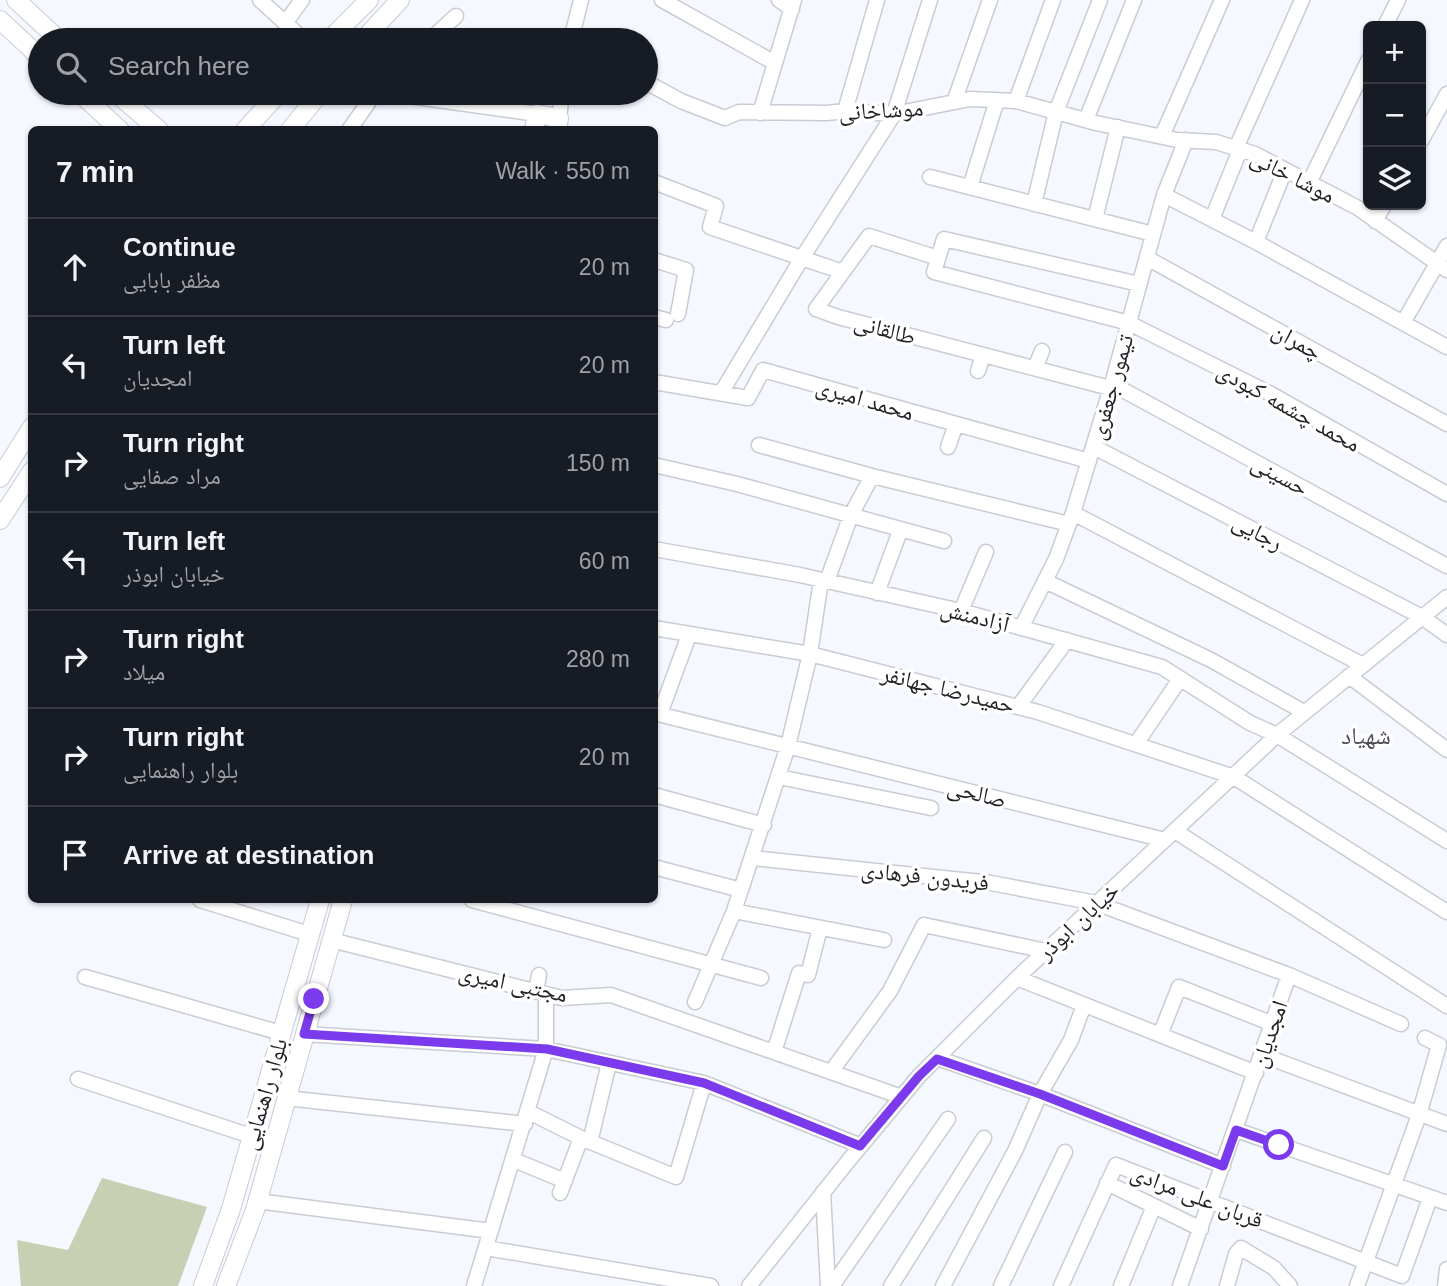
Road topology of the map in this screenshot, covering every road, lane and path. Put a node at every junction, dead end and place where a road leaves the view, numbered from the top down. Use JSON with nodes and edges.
{"nodes":[{"id":1,"x":16,"y":0,"type":"edge"},
{"id":2,"x":260,"y":0,"type":"edge"},
{"id":3,"x":302,"y":0,"type":"edge"},
{"id":4,"x":369,"y":0,"type":"edge"},
{"id":5,"x":400,"y":0,"type":"edge"},
{"id":6,"x":581,"y":0,"type":"edge"},
{"id":7,"x":662,"y":0,"type":"edge"},
{"id":8,"x":779,"y":0,"type":"edge"},
{"id":9,"x":877,"y":0,"type":"edge"},
{"id":10,"x":930,"y":0,"type":"edge"},
{"id":11,"x":990,"y":0,"type":"edge"},
{"id":12,"x":1053,"y":0,"type":"edge"},
{"id":13,"x":1100,"y":0,"type":"edge"},
{"id":14,"x":1134,"y":0,"type":"edge"},
{"id":15,"x":1222,"y":0,"type":"edge"},
{"id":16,"x":1302,"y":0,"type":"edge"},
{"id":17,"x":1398,"y":0,"type":"edge"},
{"id":18,"x":793,"y":5,"type":"edge"},
{"id":19,"x":456,"y":16,"type":"dead end"},
{"id":20,"x":0,"y":20,"type":"edge"},
{"id":21,"x":1388,"y":21,"type":"edge"},
{"id":22,"x":285,"y":23,"type":"junction"},
{"id":23,"x":46,"y":28,"type":"edge"},
{"id":24,"x":291,"y":28,"type":"edge"},
{"id":25,"x":341,"y":28,"type":"edge"},
{"id":26,"x":374,"y":28,"type":"edge"},
{"id":27,"x":443,"y":28,"type":"edge"},
{"id":28,"x":574,"y":28,"type":"edge"},
{"id":29,"x":28,"y":46,"type":"edge"},
{"id":30,"x":775,"y":63,"type":"junction"},
{"id":31,"x":1363,"y":71,"type":"edge"},
{"id":32,"x":658,"y":88,"type":"edge"},
{"id":33,"x":1447,"y":94,"type":"edge"},
{"id":34,"x":997,"y":100,"type":"junction"},
{"id":35,"x":1016,"y":101,"type":"junction"},
{"id":36,"x":954,"y":102,"type":"junction"},
{"id":37,"x":93,"y":105,"type":"edge"},
{"id":38,"x":130,"y":105,"type":"edge"},
{"id":39,"x":268,"y":105,"type":"edge"},
{"id":40,"x":310,"y":105,"type":"edge"},
{"id":41,"x":367,"y":105,"type":"edge"},
{"id":42,"x":448,"y":105,"type":"edge"},
{"id":43,"x":560,"y":105,"type":"edge"},
{"id":44,"x":845,"y":111,"type":"junction"},
{"id":45,"x":1056,"y":112,"type":"junction"},
{"id":46,"x":760,"y":113,"type":"junction"},
{"id":47,"x":894,"y":114,"type":"junction"},
{"id":48,"x":1086,"y":120,"type":"junction"},
{"id":49,"x":535,"y":122,"type":"edge"},
{"id":50,"x":558,"y":124,"type":"edge"},
{"id":51,"x":116,"y":126,"type":"edge"},
{"id":52,"x":154,"y":126,"type":"edge"},
{"id":53,"x":249,"y":126,"type":"edge"},
{"id":54,"x":293,"y":126,"type":"edge"},
{"id":55,"x":352,"y":126,"type":"edge"},
{"id":56,"x":1118,"y":127,"type":"junction"},
{"id":57,"x":1426,"y":132,"type":"edge"},
{"id":58,"x":1162,"y":136,"type":"junction"},
{"id":59,"x":1186,"y":140,"type":"junction"},
{"id":60,"x":1238,"y":149,"type":"junction"},
{"id":61,"x":1284,"y":170,"type":"junction"},
{"id":62,"x":930,"y":177,"type":"dead end"},
{"id":63,"x":1309,"y":183,"type":"junction"},
{"id":64,"x":658,"y":184,"type":"edge"},
{"id":65,"x":970,"y":187,"type":"junction"},
{"id":66,"x":1164,"y":195,"type":"junction"},
{"id":67,"x":1034,"y":204,"type":"junction"},
{"id":68,"x":1381,"y":210,"type":"edge"},
{"id":69,"x":1095,"y":219,"type":"junction"},
{"id":70,"x":1212,"y":219,"type":"junction"},
{"id":71,"x":1375,"y":221,"type":"junction"},
{"id":72,"x":1153,"y":234,"type":"junction"},
{"id":73,"x":1256,"y":242,"type":"junction"},
{"id":74,"x":1447,"y":246,"type":"edge"},
{"id":75,"x":802,"y":258,"type":"junction"},
{"id":76,"x":1147,"y":258,"type":"junction"},
{"id":77,"x":658,"y":261,"type":"edge"},
{"id":78,"x":936,"y":265,"type":"junction"},
{"id":79,"x":1442,"y":266,"type":"edge"},
{"id":80,"x":843,"y":272,"type":"junction"},
{"id":81,"x":1139,"y":284,"type":"junction"},
{"id":82,"x":666,"y":317,"type":"edge"},
{"id":83,"x":1129,"y":323,"type":"junction"},
{"id":84,"x":1403,"y":323,"type":"junction"},
{"id":85,"x":1447,"y":348,"type":"edge"},
{"id":86,"x":1042,"y":351,"type":"dead end"},
{"id":87,"x":984,"y":355,"type":"junction"},
{"id":88,"x":1035,"y":368,"type":"junction"},
{"id":89,"x":978,"y":371,"type":"dead end"},
{"id":90,"x":658,"y":383,"type":"edge"},
{"id":91,"x":1111,"y":386,"type":"junction"},
{"id":92,"x":721,"y":393,"type":"junction"},
{"id":93,"x":956,"y":424,"type":"junction"},
{"id":94,"x":1447,"y":424,"type":"edge"},
{"id":95,"x":28,"y":433,"type":"edge"},
{"id":96,"x":759,"y":445,"type":"dead end"},
{"id":97,"x":948,"y":447,"type":"dead end"},
{"id":98,"x":1091,"y":454,"type":"junction"},
{"id":99,"x":658,"y":466,"type":"edge"},
{"id":100,"x":872,"y":475,"type":"junction"},
{"id":101,"x":28,"y":477,"type":"edge"},
{"id":102,"x":0,"y":478,"type":"edge"},
{"id":103,"x":1447,"y":494,"type":"edge"},
{"id":104,"x":851,"y":515,"type":"junction"},
{"id":105,"x":1071,"y":519,"type":"junction"},
{"id":106,"x":0,"y":520,"type":"edge"},
{"id":107,"x":900,"y":530,"type":"junction"},
{"id":108,"x":944,"y":541,"type":"dead end"},
{"id":109,"x":658,"y":550,"type":"edge"},
{"id":110,"x":986,"y":552,"type":"dead end"},
{"id":111,"x":1447,"y":566,"type":"edge"},
{"id":112,"x":824,"y":581,"type":"junction"},
{"id":113,"x":1045,"y":581,"type":"junction"},
{"id":114,"x":877,"y":593,"type":"junction"},
{"id":115,"x":1447,"y":597,"type":"edge"},
{"id":116,"x":961,"y":611,"type":"junction"},
{"id":117,"x":1422,"y":617,"type":"junction"},
{"id":118,"x":1021,"y":628,"type":"junction"},
{"id":119,"x":658,"y":629,"type":"edge"},
{"id":120,"x":689,"y":635,"type":"junction"},
{"id":121,"x":1447,"y":635,"type":"edge"},
{"id":122,"x":1066,"y":640,"type":"junction"},
{"id":123,"x":810,"y":654,"type":"junction"},
{"id":124,"x":1363,"y":665,"type":"junction"},
{"id":125,"x":1349,"y":676,"type":"junction"},
{"id":126,"x":1180,"y":679,"type":"junction"},
{"id":127,"x":1018,"y":707,"type":"junction"},
{"id":128,"x":658,"y":712,"type":"edge"},
{"id":129,"x":1304,"y":712,"type":"junction"},
{"id":130,"x":658,"y":714,"type":"edge"},
{"id":131,"x":1278,"y":735,"type":"junction"},
{"id":132,"x":1136,"y":744,"type":"junction"},
{"id":133,"x":788,"y":746,"type":"junction"},
{"id":134,"x":1447,"y":750,"type":"edge"},
{"id":135,"x":779,"y":777,"type":"junction"},
{"id":136,"x":1234,"y":777,"type":"junction"},
{"id":137,"x":658,"y":796,"type":"edge"},
{"id":138,"x":931,"y":808,"type":"dead end"},
{"id":139,"x":764,"y":825,"type":"junction"},
{"id":140,"x":1170,"y":835,"type":"junction"},
{"id":141,"x":1447,"y":841,"type":"edge"},
{"id":142,"x":753,"y":858,"type":"junction"},
{"id":143,"x":658,"y":868,"type":"edge"},
{"id":144,"x":741,"y":890,"type":"junction"},
{"id":145,"x":210,"y":903,"type":"edge"},
{"id":146,"x":319,"y":903,"type":"edge"},
{"id":147,"x":342,"y":903,"type":"edge"},
{"id":148,"x":483,"y":903,"type":"edge"},
{"id":149,"x":1096,"y":903,"type":"junction"},
{"id":150,"x":734,"y":911,"type":"junction"},
{"id":151,"x":1447,"y":912,"type":"edge"},
{"id":152,"x":820,"y":928,"type":"junction"},
{"id":153,"x":309,"y":934,"type":"junction"},
{"id":154,"x":331,"y":940,"type":"junction"},
{"id":155,"x":884,"y":940,"type":"dead end"},
{"id":156,"x":1046,"y":951,"type":"junction"},
{"id":157,"x":711,"y":963,"type":"junction"},
{"id":158,"x":539,"y":975,"type":"dead end"},
{"id":159,"x":1289,"y":975,"type":"junction"},
{"id":160,"x":85,"y":977,"type":"dead end"},
{"id":161,"x":761,"y":978,"type":"dead end"},
{"id":162,"x":1017,"y":978,"type":"junction"},
{"id":163,"x":541,"y":992,"type":"junction"},
{"id":164,"x":695,"y":1002,"type":"dead end"},
{"id":165,"x":1084,"y":1005,"type":"junction"},
{"id":166,"x":1447,"y":1006,"type":"edge"},
{"id":167,"x":1273,"y":1024,"type":"junction"},
{"id":168,"x":1401,"y":1024,"type":"dead end"},
{"id":169,"x":281,"y":1033,"type":"junction"},
{"id":170,"x":304,"y":1034,"type":"junction"},
{"id":171,"x":1160,"y":1035,"type":"junction"},
{"id":172,"x":1425,"y":1038,"type":"dead end"},
{"id":173,"x":547,"y":1049,"type":"junction"},
{"id":174,"x":774,"y":1052,"type":"junction"},
{"id":175,"x":1262,"y":1055,"type":"junction"},
{"id":176,"x":937,"y":1059,"type":"junction"},
{"id":177,"x":608,"y":1063,"type":"junction"},
{"id":178,"x":831,"y":1072,"type":"junction"},
{"id":179,"x":1256,"y":1073,"type":"junction"},
{"id":180,"x":78,"y":1079,"type":"dead end"},
{"id":181,"x":704,"y":1083,"type":"junction"},
{"id":182,"x":1040,"y":1094,"type":"junction"},
{"id":183,"x":902,"y":1097,"type":"junction"},
{"id":184,"x":285,"y":1098,"type":"junction"},
{"id":185,"x":1419,"y":1115,"type":"junction"},
{"id":186,"x":527,"y":1118,"type":"junction"},
{"id":187,"x":948,"y":1119,"type":"dead end"},
{"id":188,"x":1447,"y":1124,"type":"edge"},
{"id":189,"x":1236,"y":1130,"type":"junction"},
{"id":190,"x":251,"y":1136,"type":"junction"},
{"id":191,"x":984,"y":1138,"type":"dead end"},
{"id":192,"x":586,"y":1140,"type":"junction"},
{"id":193,"x":860,"y":1146,"type":"junction"},
{"id":194,"x":1065,"y":1152,"type":"dead end"},
{"id":195,"x":514,"y":1160,"type":"junction"},
{"id":196,"x":1223,"y":1166,"type":"junction"},
{"id":197,"x":1107,"y":1183,"type":"junction"},
{"id":198,"x":1394,"y":1183,"type":"junction"},
{"id":199,"x":823,"y":1192,"type":"junction"},
{"id":200,"x":1430,"y":1198,"type":"junction"},
{"id":201,"x":257,"y":1201,"type":"junction"},
{"id":202,"x":1210,"y":1202,"type":"junction"},
{"id":203,"x":1447,"y":1203,"type":"edge"},
{"id":204,"x":1154,"y":1206,"type":"junction"},
{"id":205,"x":1200,"y":1229,"type":"junction"},
{"id":206,"x":491,"y":1231,"type":"junction"},
{"id":207,"x":486,"y":1248,"type":"junction"},
{"id":208,"x":1365,"y":1260,"type":"junction"},
{"id":209,"x":1447,"y":1269,"type":"edge"},
{"id":210,"x":1388,"y":1270,"type":"junction"},
{"id":211,"x":203,"y":1286,"type":"edge"},
{"id":212,"x":226,"y":1286,"type":"edge"},
{"id":213,"x":474,"y":1286,"type":"edge"},
{"id":214,"x":711,"y":1286,"type":"edge"},
{"id":215,"x":749,"y":1286,"type":"edge"},
{"id":216,"x":830,"y":1286,"type":"edge"},
{"id":217,"x":891,"y":1286,"type":"edge"},
{"id":218,"x":943,"y":1286,"type":"edge"},
{"id":219,"x":1001,"y":1286,"type":"edge"},
{"id":220,"x":1061,"y":1286,"type":"edge"},
{"id":221,"x":1121,"y":1286,"type":"edge"},
{"id":222,"x":1180,"y":1286,"type":"edge"},
{"id":223,"x":1227,"y":1286,"type":"edge"},
{"id":224,"x":1290,"y":1286,"type":"edge"},
{"id":225,"x":1357,"y":1286,"type":"edge"},
{"id":226,"x":1387,"y":1286,"type":"edge"},
{"id":227,"x":1445,"y":1286,"type":"edge"}],
"edges":[{"from":1,"to":23,"type":"main road"},
{"from":2,"to":22,"type":"street"},
{"from":3,"to":22,"type":"street"},
{"from":4,"to":25,"type":"main road"},
{"from":5,"to":26,"type":"main road"},
{"from":6,"to":28,"type":"street"},
{"from":7,"to":30,"type":"street"},
{"from":8,"to":18,"type":"street"},
{"from":9,"to":44,"type":"street"},
{"from":10,"to":47,"type":"street"},
{"from":11,"to":36,"type":"street"},
{"from":12,"to":35,"type":"street"},
{"from":13,"to":45,"type":"street"},
{"from":14,"to":48,"type":"street"},
{"from":15,"to":58,"type":"street"},
{"from":16,"to":60,"type":"street"},
{"from":17,"to":21,"type":"street"},
{"from":18,"to":30,"type":"street"},
{"from":19,"to":27,"type":"street"},
{"from":20,"to":29,"type":"main road"},
{"from":22,"to":24,"type":"street"},
{"from":30,"to":46,"type":"street"},
{"from":31,"to":63,"type":"street"},
{"from":32,"to":46,"type":"street","name":"موشاخانی"},
{"from":33,"to":57,"type":"street"},
{"from":34,"to":35,"type":"street","name":"موشاخانی"},
{"from":34,"to":36,"type":"street","name":"موشاخانی"},
{"from":34,"to":65,"type":"street"},
{"from":35,"to":45,"type":"street","name":"موشاخانی"},
{"from":36,"to":47,"type":"street","name":"موشاخانی"},
{"from":37,"to":51,"type":"main road"},
{"from":38,"to":52,"type":"main road"},
{"from":39,"to":53,"type":"main road"},
{"from":40,"to":54,"type":"main road"},
{"from":41,"to":55,"type":"street"},
{"from":42,"to":49,"type":"street"},
{"from":43,"to":50,"type":"street"},
{"from":44,"to":46,"type":"street","name":"موشاخانی"},
{"from":44,"to":47,"type":"street","name":"موشاخانی"},
{"from":45,"to":48,"type":"street","name":"موشاخانی"},
{"from":45,"to":67,"type":"street"},
{"from":47,"to":75,"type":"street"},
{"from":48,"to":56,"type":"street","name":"موشاخانی"},
{"from":49,"to":50,"type":"main road"},
{"from":56,"to":58,"type":"street","name":"موشاخانی"},
{"from":56,"to":69,"type":"street"},
{"from":58,"to":59,"type":"street","name":"موشا خانی"},
{"from":59,"to":60,"type":"street","name":"موشا خانی"},
{"from":59,"to":66,"type":"street","name":"تیمور جعفری"},
{"from":60,"to":61,"type":"street","name":"موشا خانی"},
{"from":60,"to":70,"type":"street"},
{"from":61,"to":63,"type":"street","name":"موشا خانی"},
{"from":61,"to":73,"type":"street"},
{"from":62,"to":65,"type":"street"},
{"from":63,"to":71,"type":"street","name":"موشا خانی"},
{"from":64,"to":75,"type":"street"},
{"from":65,"to":67,"type":"street"},
{"from":66,"to":70,"type":"street"},
{"from":66,"to":72,"type":"street","name":"تیمور جعفری"},
{"from":67,"to":69,"type":"street"},
{"from":68,"to":71,"type":"street"},
{"from":69,"to":72,"type":"street"},
{"from":70,"to":73,"type":"street"},
{"from":71,"to":79,"type":"street","name":"موشا خانی"},
{"from":72,"to":76,"type":"street","name":"تیمور جعفری"},
{"from":73,"to":84,"type":"street"},
{"from":74,"to":79,"type":"street"},
{"from":75,"to":80,"type":"street"},
{"from":75,"to":92,"type":"street"},
{"from":76,"to":81,"type":"street","name":"تیمور جعفری"},
{"from":76,"to":94,"type":"street","name":"چمران"},
{"from":77,"to":82,"type":"street"},
{"from":78,"to":80,"type":"street","name":"طالقانی"},
{"from":78,"to":81,"type":"street"},
{"from":78,"to":83,"type":"street","name":"محمد چشمه کبودی"},
{"from":79,"to":84,"type":"street"},
{"from":80,"to":87,"type":"street","name":"طالقانی"},
{"from":81,"to":83,"type":"street","name":"تیمور جعفری"},
{"from":83,"to":91,"type":"street","name":"تیمور جعفری"},
{"from":83,"to":103,"type":"street","name":"محمد چشمه کبودی"},
{"from":84,"to":85,"type":"street"},
{"from":86,"to":88,"type":"street"},
{"from":87,"to":88,"type":"street","name":"طالقانی"},
{"from":87,"to":89,"type":"street"},
{"from":88,"to":91,"type":"street","name":"طالقانی"},
{"from":90,"to":92,"type":"street","name":"محمد امیری"},
{"from":91,"to":98,"type":"street","name":"تیمور جعفری"},
{"from":91,"to":111,"type":"street","name":"حسینی"},
{"from":92,"to":93,"type":"street","name":"محمد امیری"},
{"from":93,"to":97,"type":"street"},
{"from":93,"to":98,"type":"street","name":"محمد امیری"},
{"from":95,"to":102,"type":"main road"},
{"from":96,"to":100,"type":"street"},
{"from":98,"to":105,"type":"street","name":"تیمور جعفری"},
{"from":98,"to":117,"type":"street","name":"رجایی"},
{"from":99,"to":104,"type":"street"},
{"from":100,"to":104,"type":"street"},
{"from":100,"to":105,"type":"street"},
{"from":101,"to":106,"type":"main road"},
{"from":104,"to":107,"type":"street"},
{"from":104,"to":112,"type":"street"},
{"from":105,"to":113,"type":"street","name":"تیمور جعفری"},
{"from":105,"to":124,"type":"street"},
{"from":107,"to":108,"type":"street"},
{"from":107,"to":114,"type":"street"},
{"from":109,"to":112,"type":"street","name":"آزادمنش"},
{"from":110,"to":116,"type":"street"},
{"from":112,"to":114,"type":"street","name":"آزادمنش"},
{"from":112,"to":123,"type":"street"},
{"from":113,"to":118,"type":"street","name":"تیمور جعفری"},
{"from":113,"to":129,"type":"street"},
{"from":114,"to":116,"type":"street","name":"آزادمنش"},
{"from":115,"to":117,"type":"street","name":"خیابان ابوذر"},
{"from":116,"to":118,"type":"street","name":"آزادمنش"},
{"from":117,"to":121,"type":"street","name":"رجایی"},
{"from":117,"to":124,"type":"street","name":"خیابان ابوذر"},
{"from":118,"to":122,"type":"street","name":"آزادمنش"},
{"from":119,"to":120,"type":"street","name":"حمیدرضا جهانفر"},
{"from":120,"to":123,"type":"street","name":"حمیدرضا جهانفر"},
{"from":120,"to":128,"type":"street"},
{"from":122,"to":126,"type":"street","name":"آزادمنش"},
{"from":122,"to":127,"type":"street"},
{"from":123,"to":127,"type":"street","name":"حمیدرضا جهانفر"},
{"from":123,"to":133,"type":"street"},
{"from":124,"to":125,"type":"street","name":"خیابان ابوذر"},
{"from":125,"to":129,"type":"street","name":"خیابان ابوذر"},
{"from":125,"to":134,"type":"street"},
{"from":126,"to":131,"type":"street","name":"آزادمنش"},
{"from":126,"to":132,"type":"street"},
{"from":127,"to":132,"type":"street","name":"حمیدرضا جهانفر"},
{"from":129,"to":131,"type":"street","name":"خیابان ابوذر"},
{"from":130,"to":133,"type":"street","name":"صالحی"},
{"from":131,"to":136,"type":"street","name":"خیابان ابوذر"},
{"from":131,"to":141,"type":"street","name":"آزادمنش"},
{"from":132,"to":136,"type":"street","name":"حمیدرضا جهانفر"},
{"from":133,"to":135,"type":"street"},
{"from":133,"to":140,"type":"street","name":"صالحی"},
{"from":135,"to":138,"type":"street"},
{"from":135,"to":139,"type":"street"},
{"from":136,"to":140,"type":"street","name":"خیابان ابوذر"},
{"from":136,"to":151,"type":"street","name":"حمیدرضا جهانفر"},
{"from":137,"to":139,"type":"street"},
{"from":139,"to":142,"type":"street"},
{"from":140,"to":149,"type":"street","name":"خیابان ابوذر"},
{"from":140,"to":166,"type":"street","name":"صالحی"},
{"from":142,"to":144,"type":"street"},
{"from":142,"to":149,"type":"street","name":"فریدون فرهادی"},
{"from":143,"to":144,"type":"street"},
{"from":144,"to":150,"type":"street"},
{"from":145,"to":153,"type":"street"},
{"from":146,"to":153,"type":"main road","name":"بلوار راهنمایی"},
{"from":147,"to":154,"type":"main road","name":"بلوار راهنمایی"},
{"from":148,"to":157,"type":"street"},
{"from":149,"to":156,"type":"street","name":"خیابان ابوذر"},
{"from":149,"to":159,"type":"street","name":"امجدیان"},
{"from":150,"to":152,"type":"street"},
{"from":150,"to":157,"type":"street"},
{"from":152,"to":155,"type":"street"},
{"from":152,"to":174,"type":"street"},
{"from":153,"to":169,"type":"main road","name":"بلوار راهنمایی"},
{"from":154,"to":163,"type":"street","name":"مجتبی امیری"},
{"from":154,"to":170,"type":"main road","name":"بلوار راهنمایی"},
{"from":156,"to":162,"type":"street","name":"خیابان ابوذر"},
{"from":156,"to":178,"type":"street"},
{"from":157,"to":161,"type":"street"},
{"from":157,"to":164,"type":"street"},
{"from":158,"to":163,"type":"street"},
{"from":159,"to":167,"type":"street","name":"امجدیان"},
{"from":159,"to":168,"type":"street"},
{"from":160,"to":169,"type":"street"},
{"from":162,"to":165,"type":"street"},
{"from":162,"to":176,"type":"street","name":"خیابان ابوذر"},
{"from":163,"to":173,"type":"street"},
{"from":163,"to":174,"type":"street","name":"مجتبی امیری"},
{"from":165,"to":171,"type":"street"},
{"from":165,"to":182,"type":"street"},
{"from":167,"to":171,"type":"street"},
{"from":167,"to":175,"type":"street","name":"امجدیان"},
{"from":169,"to":190,"type":"main road","name":"بلوار راهنمایی"},
{"from":170,"to":173,"type":"street"},
{"from":170,"to":184,"type":"main road","name":"بلوار راهنمایی"},
{"from":171,"to":179,"type":"street"},
{"from":172,"to":185,"type":"street"},
{"from":173,"to":177,"type":"street"},
{"from":173,"to":186,"type":"street"},
{"from":174,"to":178,"type":"street","name":"مجتبی امیری"},
{"from":175,"to":179,"type":"street","name":"امجدیان"},
{"from":175,"to":185,"type":"street"},
{"from":176,"to":182,"type":"street"},
{"from":176,"to":183,"type":"street","name":"خیابان ابوذر"},
{"from":177,"to":181,"type":"street"},
{"from":177,"to":192,"type":"street"},
{"from":178,"to":183,"type":"street","name":"مجتبی امیری"},
{"from":179,"to":189,"type":"street","name":"امجدیان"},
{"from":180,"to":190,"type":"street"},
{"from":181,"to":192,"type":"street"},
{"from":181,"to":193,"type":"street"},
{"from":182,"to":196,"type":"street"},
{"from":182,"to":218,"type":"street"},
{"from":183,"to":193,"type":"street","name":"خیابان ابوذر"},
{"from":184,"to":186,"type":"street"},
{"from":184,"to":201,"type":"main road","name":"بلوار راهنمایی"},
{"from":185,"to":188,"type":"street"},
{"from":185,"to":198,"type":"street"},
{"from":186,"to":192,"type":"street"},
{"from":186,"to":195,"type":"street"},
{"from":187,"to":216,"type":"street"},
{"from":189,"to":196,"type":"street","name":"امجدیان"},
{"from":189,"to":198,"type":"street"},
{"from":190,"to":211,"type":"main road","name":"بلوار راهنمایی"},
{"from":191,"to":217,"type":"street"},
{"from":192,"to":195,"type":"street"},
{"from":193,"to":199,"type":"street","name":"خیابان ابوذر"},
{"from":194,"to":219,"type":"street"},
{"from":195,"to":206,"type":"street"},
{"from":196,"to":202,"type":"street","name":"امجدیان"},
{"from":197,"to":202,"type":"street","name":"قربان علی مرادی"},
{"from":197,"to":204,"type":"street"},
{"from":197,"to":220,"type":"street","name":"قربان علی مرادی"},
{"from":198,"to":200,"type":"street"},
{"from":198,"to":208,"type":"street"},
{"from":199,"to":215,"type":"street","name":"خیابان ابوذر"},
{"from":199,"to":216,"type":"street"},
{"from":200,"to":203,"type":"street"},
{"from":200,"to":210,"type":"street","name":"قربان علی مرادی"},
{"from":201,"to":206,"type":"street"},
{"from":201,"to":212,"type":"main road","name":"بلوار راهنمایی"},
{"from":202,"to":205,"type":"street","name":"امجدیان"},
{"from":202,"to":208,"type":"street","name":"قربان علی مرادی"},
{"from":204,"to":205,"type":"street"},
{"from":204,"to":221,"type":"street"},
{"from":205,"to":222,"type":"street","name":"امجدیان"},
{"from":206,"to":207,"type":"street"},
{"from":207,"to":213,"type":"street"},
{"from":207,"to":214,"type":"street"},
{"from":208,"to":210,"type":"street","name":"قربان علی مرادی"},
{"from":208,"to":225,"type":"street"},
{"from":209,"to":227,"type":"street"},
{"from":210,"to":226,"type":"street"},
{"from":223,"to":224,"type":"street"}]}
